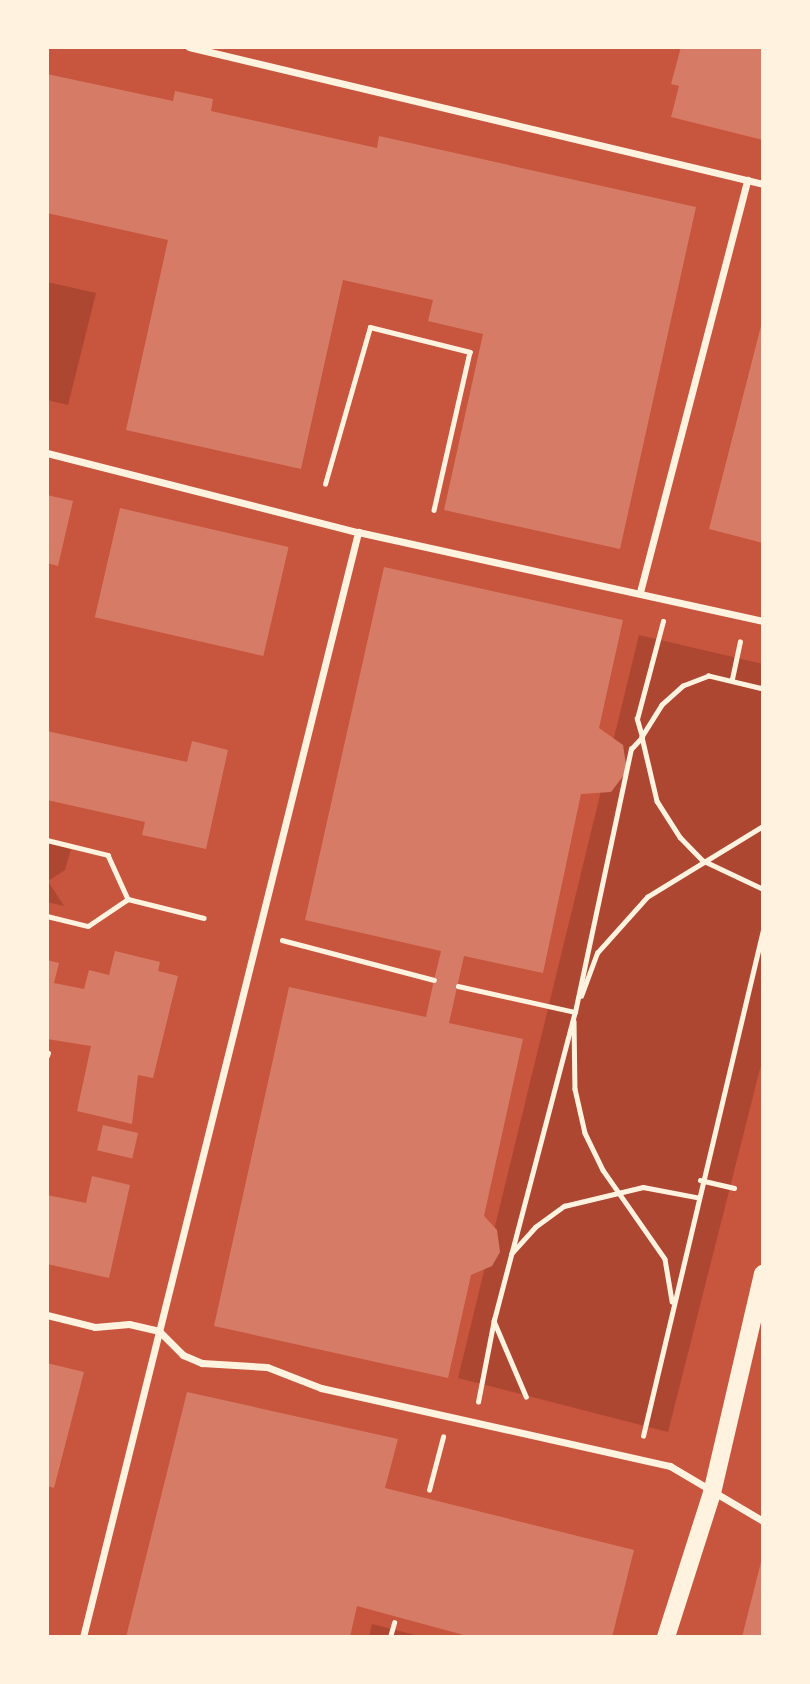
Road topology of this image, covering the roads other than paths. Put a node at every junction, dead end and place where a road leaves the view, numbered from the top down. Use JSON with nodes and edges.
{"nodes":[{"id":1,"x":190,"y":47,"type":"edge"},
{"id":2,"x":747,"y":180,"type":"junction"},
{"id":3,"x":763,"y":184,"type":"edge"},
{"id":4,"x":47,"y":453,"type":"edge"},
{"id":5,"x":358,"y":532,"type":"junction"},
{"id":6,"x":640,"y":592,"type":"junction"},
{"id":7,"x":763,"y":621,"type":"edge"},
{"id":8,"x":763,"y":1275,"type":"edge"},
{"id":9,"x":47,"y":1315,"type":"edge"},
{"id":10,"x":159,"y":1331,"type":"junction"},
{"id":11,"x":712,"y":1493,"type":"junction"},
{"id":12,"x":763,"y":1521,"type":"edge"},
{"id":13,"x":83,"y":1637,"type":"edge"},
{"id":14,"x":666,"y":1637,"type":"edge"}],
"edges":[{"from":1,"to":2,"type":"street"},
{"from":2,"to":3,"type":"street"},
{"from":2,"to":6,"type":"street"},
{"from":4,"to":5,"type":"street"},
{"from":5,"to":6,"type":"street"},
{"from":5,"to":10,"type":"street"},
{"from":6,"to":7,"type":"street"},
{"from":8,"to":11,"type":"main road"},
{"from":9,"to":10,"type":"street"},
{"from":10,"to":11,"type":"street"},
{"from":10,"to":13,"type":"street"},
{"from":11,"to":12,"type":"street"},
{"from":11,"to":14,"type":"main road"}]}
